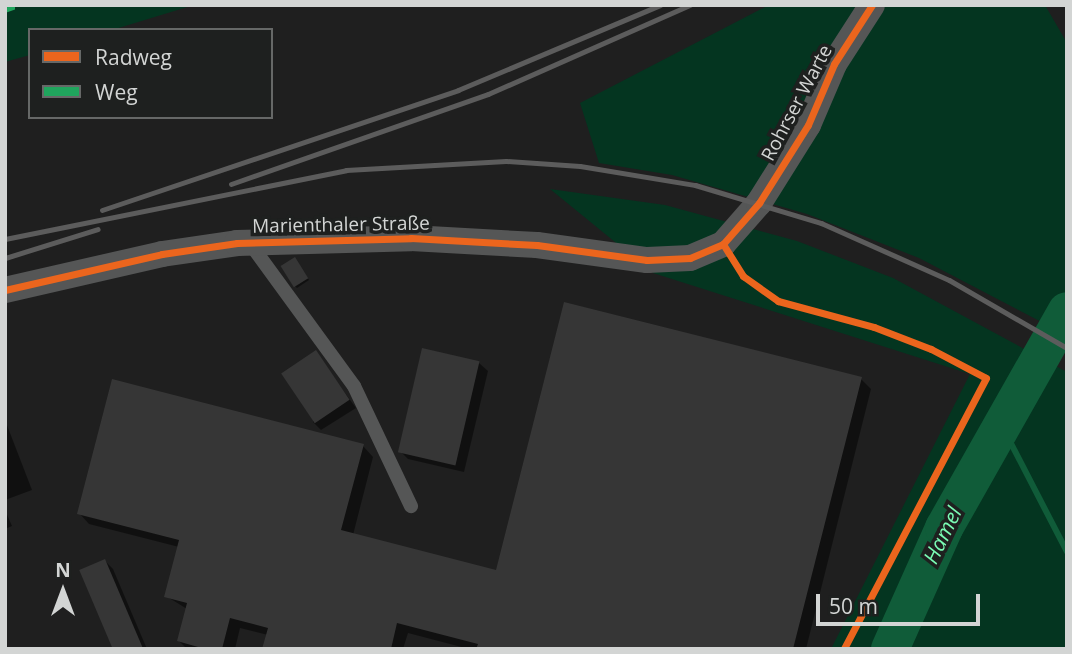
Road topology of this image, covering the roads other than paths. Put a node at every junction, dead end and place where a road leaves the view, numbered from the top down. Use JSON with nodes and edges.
{"nodes":[{"id":1,"x":872,"y":5,"type":"edge"},
{"id":2,"x":750,"y":216,"type":"joint"},
{"id":3,"x":248,"y":242,"type":"junction"},
{"id":4,"x":5,"y":290,"type":"edge"},
{"id":5,"x":411,"y":506,"type":"dead end"}],
"edges":[{"from":1,"to":2,"type":"street","name":"Rohrser Warte"},
{"from":2,"to":3,"type":"street","name":"Marienthaler Straße"},
{"from":3,"to":4,"type":"street","name":"Marienthaler Straße"},
{"from":3,"to":5,"type":"lane"}]}
